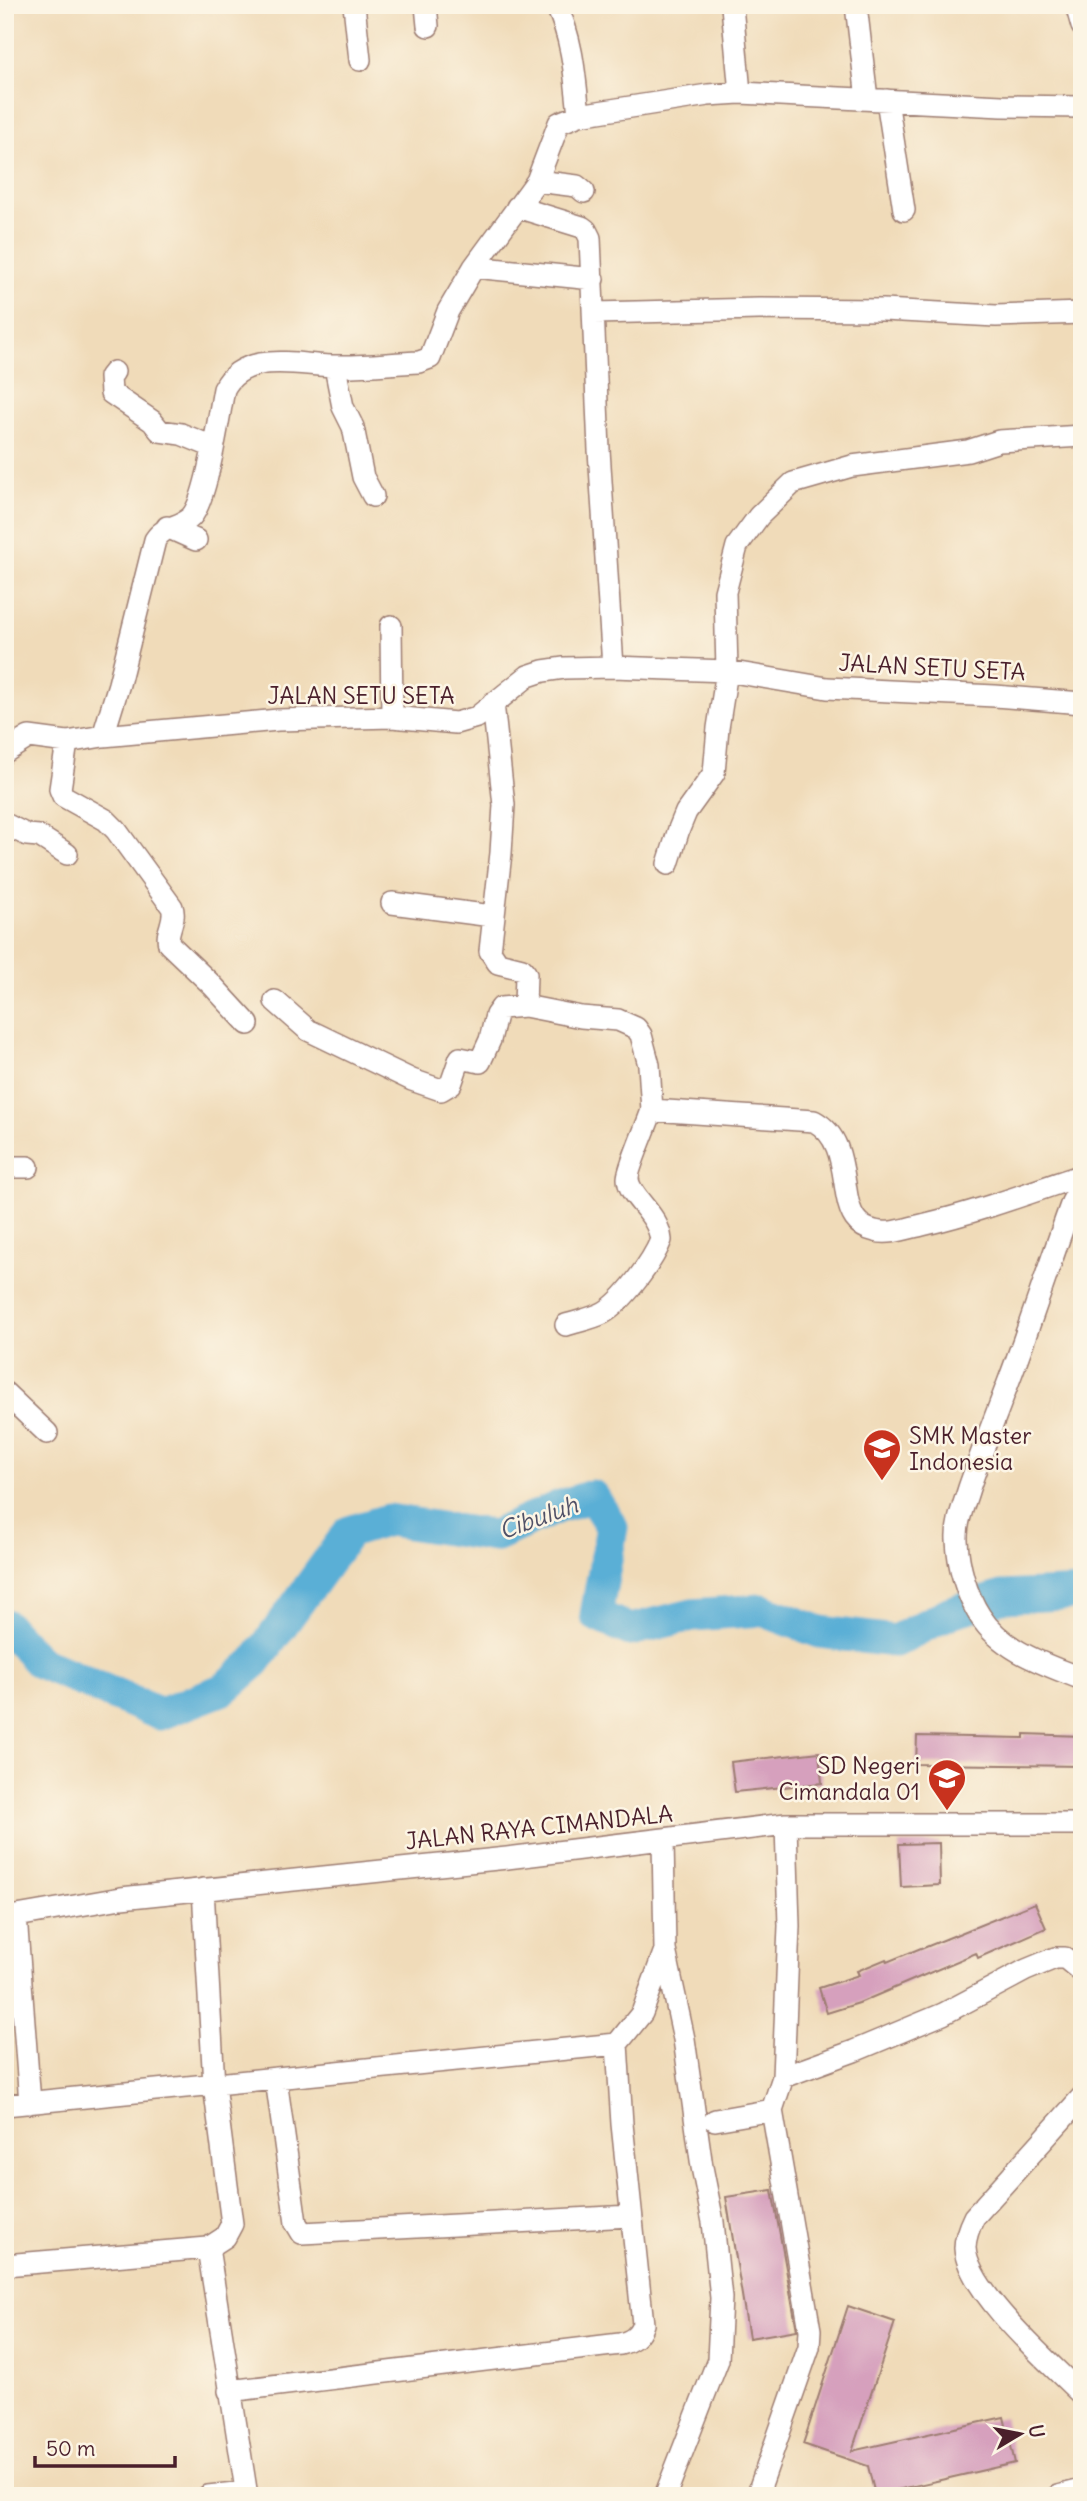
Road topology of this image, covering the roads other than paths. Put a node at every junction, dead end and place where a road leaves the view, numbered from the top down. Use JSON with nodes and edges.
{"nodes":[{"id":1,"x":354,"y":5,"type":"edge"},
{"id":2,"x":556,"y":5,"type":"edge"},
{"id":3,"x":856,"y":5,"type":"edge"},
{"id":4,"x":732,"y":6,"type":"edge"},
{"id":5,"x":1082,"y":9,"type":"edge"},
{"id":6,"x":1082,"y":26,"type":"edge"},
{"id":7,"x":360,"y":60,"type":"dead end"},
{"id":8,"x":740,"y":93,"type":"junction"},
{"id":9,"x":877,"y":99,"type":"junction"},
{"id":10,"x":1082,"y":107,"type":"edge"},
{"id":11,"x":579,"y":115,"type":"junction"},
{"id":12,"x":537,"y":181,"type":"junction"},
{"id":13,"x":584,"y":192,"type":"dead end"},
{"id":14,"x":517,"y":206,"type":"junction"},
{"id":15,"x":904,"y":210,"type":"dead end"},
{"id":16,"x":477,"y":264,"type":"junction"},
{"id":17,"x":559,"y":265,"type":"dead end"},
{"id":18,"x":593,"y":279,"type":"junction"},
{"id":19,"x":595,"y":313,"type":"junction"},
{"id":20,"x":1082,"y":313,"type":"edge"},
{"id":21,"x":335,"y":366,"type":"junction"},
{"id":22,"x":114,"y":372,"type":"dead end"},
{"id":23,"x":1082,"y":436,"type":"edge"},
{"id":24,"x":213,"y":447,"type":"junction"},
{"id":25,"x":373,"y":496,"type":"dead end"},
{"id":26,"x":167,"y":527,"type":"junction"},
{"id":27,"x":196,"y":540,"type":"dead end"},
{"id":28,"x":391,"y":626,"type":"dead end"},
{"id":29,"x":613,"y":667,"type":"junction"},
{"id":30,"x":727,"y":671,"type":"junction"},
{"id":31,"x":493,"y":703,"type":"junction"},
{"id":32,"x":1082,"y":703,"type":"edge"},
{"id":33,"x":392,"y":717,"type":"junction"},
{"id":34,"x":103,"y":736,"type":"junction"},
{"id":35,"x":67,"y":743,"type":"junction"},
{"id":36,"x":5,"y":752,"type":"edge"},
{"id":37,"x":5,"y":824,"type":"edge"},
{"id":38,"x":67,"y":854,"type":"dead end"},
{"id":39,"x":668,"y":864,"type":"dead end"},
{"id":40,"x":393,"y":903,"type":"dead end"},
{"id":41,"x":492,"y":916,"type":"junction"},
{"id":42,"x":275,"y":1002,"type":"dead end"},
{"id":43,"x":525,"y":1006,"type":"junction"},
{"id":44,"x":248,"y":1024,"type":"dead end"},
{"id":45,"x":652,"y":1110,"type":"junction"},
{"id":46,"x":5,"y":1167,"type":"edge"},
{"id":47,"x":28,"y":1167,"type":"dead end"},
{"id":48,"x":1082,"y":1175,"type":"edge"},
{"id":49,"x":1082,"y":1184,"type":"edge"},
{"id":50,"x":566,"y":1325,"type":"dead end"},
{"id":51,"x":5,"y":1392,"type":"edge"},
{"id":52,"x":47,"y":1433,"type":"dead end"},
{"id":53,"x":1082,"y":1679,"type":"edge"},
{"id":54,"x":786,"y":1824,"type":"junction"},
{"id":55,"x":1082,"y":1824,"type":"edge"},
{"id":56,"x":663,"y":1840,"type":"junction"},
{"id":57,"x":203,"y":1889,"type":"junction"},
{"id":58,"x":11,"y":1917,"type":"edge"},
{"id":59,"x":666,"y":1950,"type":"junction"},
{"id":60,"x":1082,"y":1972,"type":"edge"},
{"id":61,"x":617,"y":2044,"type":"junction"},
{"id":62,"x":783,"y":2077,"type":"junction"},
{"id":63,"x":276,"y":2079,"type":"junction"},
{"id":64,"x":214,"y":2085,"type":"junction"},
{"id":65,"x":1082,"y":2097,"type":"edge"},
{"id":66,"x":30,"y":2103,"type":"junction"},
{"id":67,"x":5,"y":2105,"type":"edge"},
{"id":68,"x":772,"y":2110,"type":"junction"},
{"id":69,"x":715,"y":2120,"type":"dead end"},
{"id":70,"x":631,"y":2216,"type":"junction"},
{"id":71,"x":208,"y":2248,"type":"junction"},
{"id":72,"x":5,"y":2265,"type":"edge"},
{"id":73,"x":229,"y":2391,"type":"junction"},
{"id":74,"x":1082,"y":2395,"type":"edge"},
{"id":75,"x":1082,"y":2490,"type":"edge"},
{"id":76,"x":246,"y":2494,"type":"edge"},
{"id":77,"x":208,"y":2496,"type":"edge"},
{"id":78,"x":665,"y":2496,"type":"edge"},
{"id":79,"x":757,"y":2496,"type":"edge"},
{"id":80,"x":1058,"y":2496,"type":"edge"}],
"edges":[{"from":1,"to":7,"type":"street"},
{"from":2,"to":11,"type":"street"},
{"from":3,"to":9,"type":"street"},
{"from":4,"to":8,"type":"street"},
{"from":5,"to":6,"type":"street"},
{"from":8,"to":9,"type":"street"},
{"from":8,"to":11,"type":"street"},
{"from":9,"to":10,"type":"street"},
{"from":9,"to":15,"type":"street"},
{"from":11,"to":12,"type":"street"},
{"from":12,"to":13,"type":"street"},
{"from":12,"to":14,"type":"street"},
{"from":14,"to":16,"type":"street"},
{"from":14,"to":18,"type":"street"},
{"from":16,"to":17,"type":"street"},
{"from":16,"to":18,"type":"street"},
{"from":16,"to":21,"type":"street"},
{"from":18,"to":19,"type":"street"},
{"from":19,"to":20,"type":"street"},
{"from":19,"to":29,"type":"street"},
{"from":21,"to":24,"type":"street"},
{"from":21,"to":25,"type":"street"},
{"from":22,"to":24,"type":"street"},
{"from":23,"to":30,"type":"street"},
{"from":24,"to":26,"type":"street"},
{"from":26,"to":27,"type":"street"},
{"from":26,"to":34,"type":"street"},
{"from":28,"to":33,"type":"street"},
{"from":29,"to":30,"type":"street","name":"JALAN SETU SETA"},
{"from":29,"to":31,"type":"street","name":"JALAN SETU SETA"},
{"from":30,"to":32,"type":"street","name":"JALAN SETU SETA"},
{"from":30,"to":39,"type":"street"},
{"from":31,"to":33,"type":"street","name":"JALAN SETU SETA"},
{"from":31,"to":41,"type":"street"},
{"from":33,"to":34,"type":"street","name":"JALAN SETU SETA"},
{"from":34,"to":35,"type":"street","name":"JALAN SETU SETA"},
{"from":35,"to":36,"type":"street","name":"JALAN SETU SETA"},
{"from":35,"to":44,"type":"street"},
{"from":37,"to":38,"type":"street"},
{"from":40,"to":41,"type":"street"},
{"from":41,"to":43,"type":"street"},
{"from":42,"to":43,"type":"street"},
{"from":43,"to":45,"type":"street"},
{"from":45,"to":48,"type":"street"},
{"from":45,"to":50,"type":"street"},
{"from":46,"to":47,"type":"street"},
{"from":49,"to":53,"type":"street"},
{"from":51,"to":52,"type":"street"},
{"from":54,"to":55,"type":"street","name":"JALAN RAYA CIMANDALA"},
{"from":54,"to":56,"type":"street","name":"JALAN RAYA CIMANDALA"},
{"from":54,"to":62,"type":"street"},
{"from":56,"to":57,"type":"street","name":"JALAN RAYA CIMANDALA"},
{"from":56,"to":59,"type":"street"},
{"from":57,"to":58,"type":"street","name":"JALAN RAYA CIMANDALA"},
{"from":57,"to":64,"type":"street"},
{"from":58,"to":66,"type":"street"},
{"from":59,"to":61,"type":"street"},
{"from":59,"to":78,"type":"street"},
{"from":60,"to":62,"type":"street"},
{"from":61,"to":63,"type":"street"},
{"from":61,"to":70,"type":"street"},
{"from":62,"to":68,"type":"street"},
{"from":63,"to":64,"type":"street"},
{"from":63,"to":70,"type":"street"},
{"from":64,"to":66,"type":"street"},
{"from":64,"to":71,"type":"street"},
{"from":65,"to":74,"type":"street"},
{"from":66,"to":67,"type":"street"},
{"from":68,"to":69,"type":"street"},
{"from":68,"to":79,"type":"street"},
{"from":70,"to":73,"type":"street"},
{"from":71,"to":72,"type":"street"},
{"from":71,"to":73,"type":"street"},
{"from":73,"to":76,"type":"street"},
{"from":75,"to":80,"type":"street"},
{"from":76,"to":77,"type":"street"}]}
